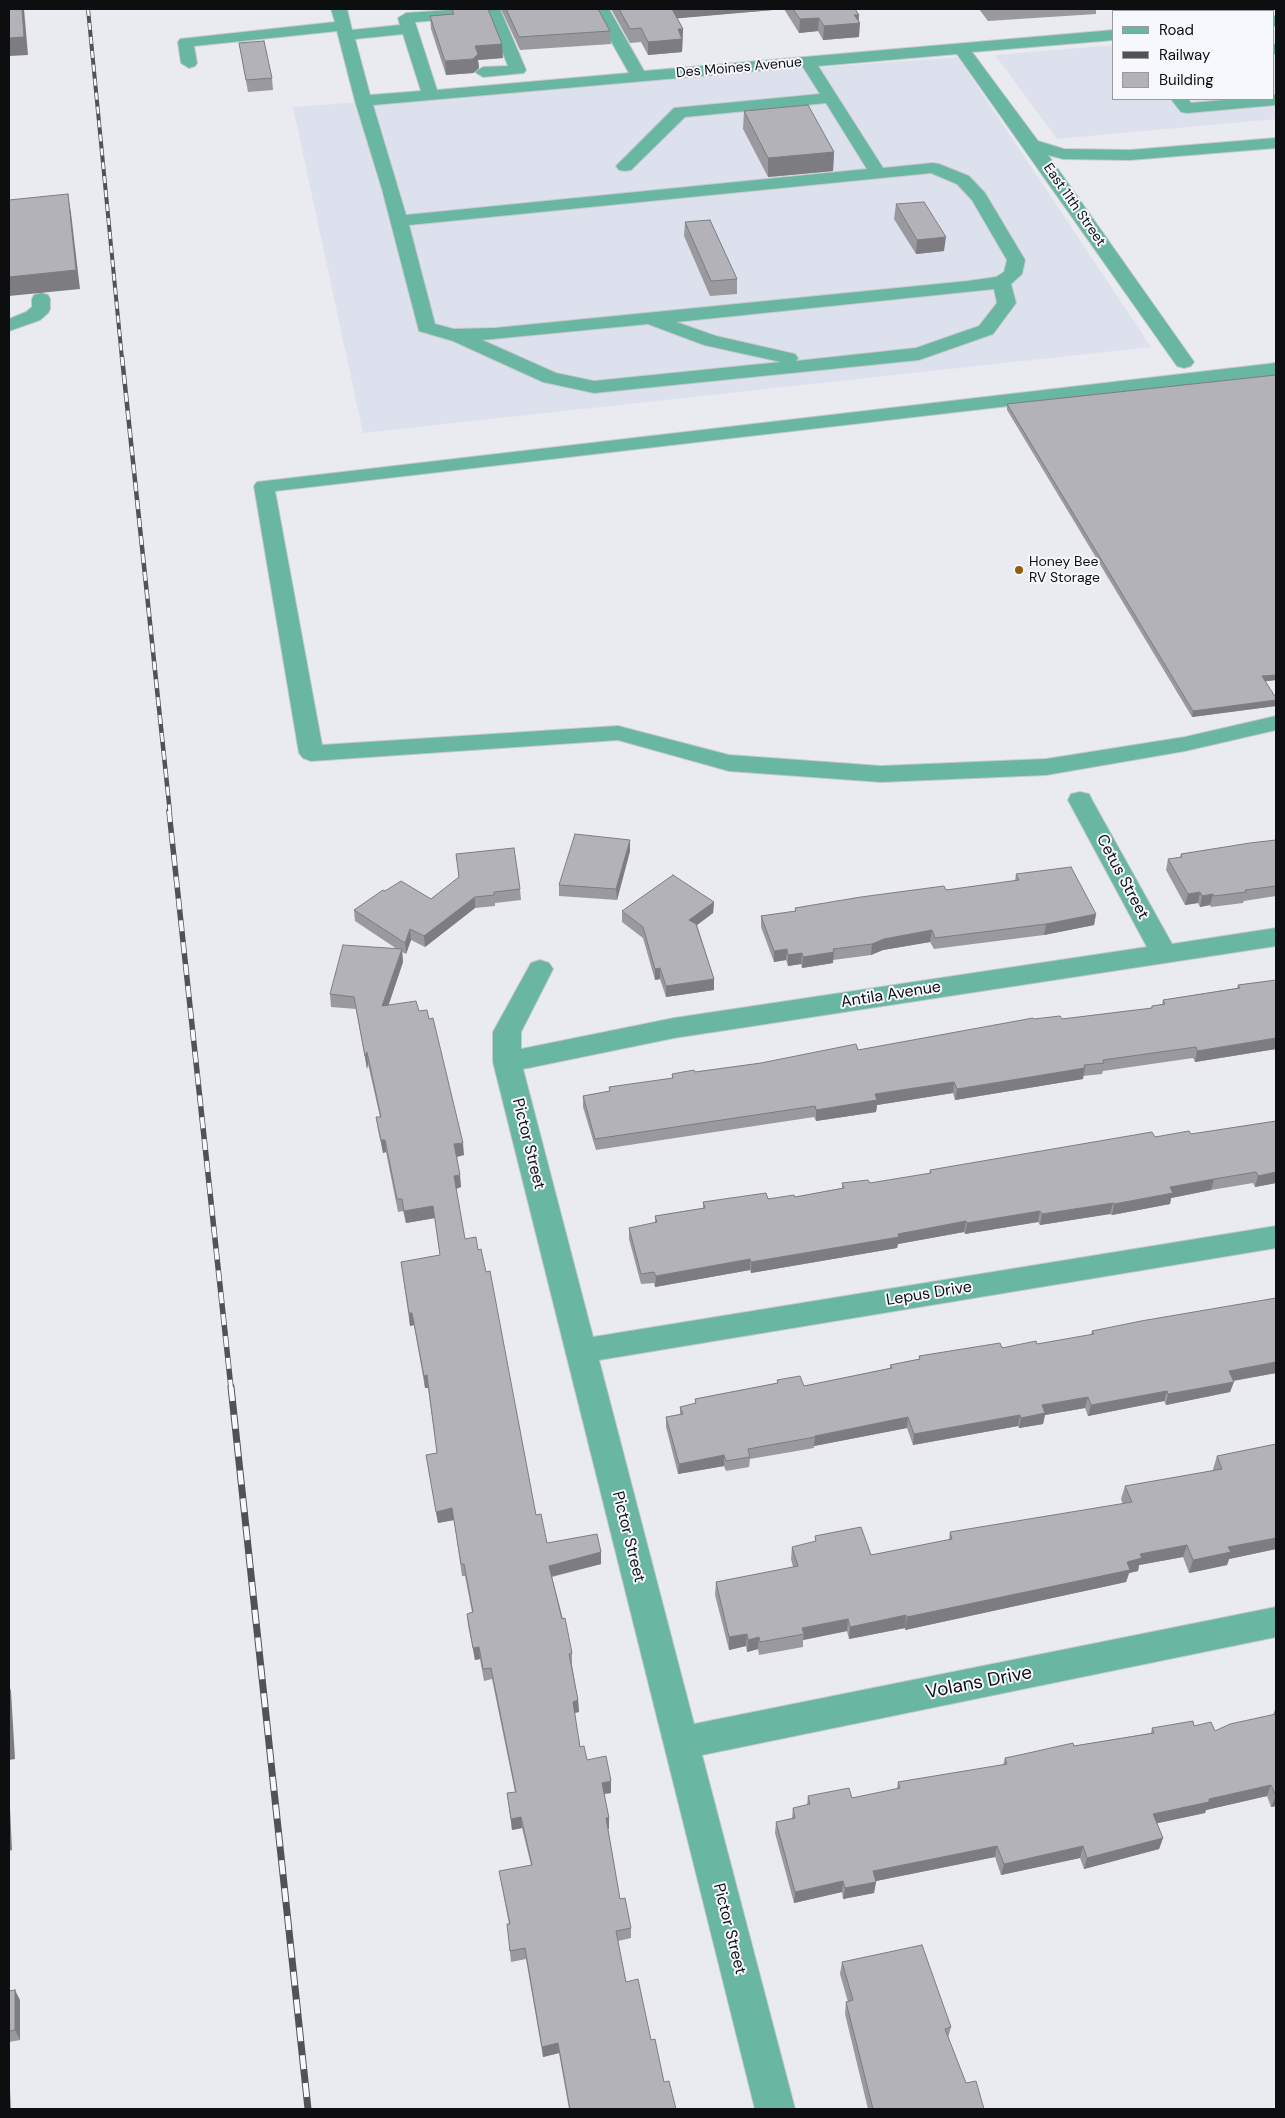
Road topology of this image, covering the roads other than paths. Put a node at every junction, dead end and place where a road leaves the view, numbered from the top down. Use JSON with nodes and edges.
{"nodes":[{"id":1,"x":339,"y":9,"type":"edge"},
{"id":2,"x":506,"y":9,"type":"edge"},
{"id":3,"x":602,"y":9,"type":"edge"},
{"id":4,"x":410,"y":29,"type":"junction"},
{"id":5,"x":345,"y":30,"type":"junction"},
{"id":6,"x":1112,"y":35,"type":"edge"},
{"id":7,"x":962,"y":49,"type":"junction"},
{"id":8,"x":808,"y":62,"type":"junction"},
{"id":9,"x":189,"y":63,"type":"dead end"},
{"id":10,"x":471,"y":74,"type":"edge"},
{"id":11,"x":443,"y":76,"type":"edge"},
{"id":12,"x":639,"y":77,"type":"junction"},
{"id":13,"x":424,"y":78,"type":"junction"},
{"id":14,"x":538,"y":86,"type":"junction"},
{"id":15,"x":430,"y":95,"type":"junction"},
{"id":16,"x":831,"y":98,"type":"junction"},
{"id":17,"x":1180,"y":100,"type":"edge"},
{"id":18,"x":1276,"y":100,"type":"edge"},
{"id":19,"x":363,"y":101,"type":"junction"},
{"id":20,"x":1276,"y":144,"type":"edge"},
{"id":21,"x":1032,"y":145,"type":"junction"},
{"id":22,"x":625,"y":166,"type":"dead end"},
{"id":23,"x":878,"y":173,"type":"junction"},
{"id":24,"x":400,"y":221,"type":"junction"},
{"id":25,"x":1001,"y":282,"type":"junction"},
{"id":26,"x":41,"y":299,"type":"edge"},
{"id":27,"x":648,"y":318,"type":"junction"},
{"id":28,"x":9,"y":325,"type":"edge"},
{"id":29,"x":453,"y":335,"type":"junction"},
{"id":30,"x":1184,"y":362,"type":"dead end"},
{"id":31,"x":821,"y":363,"type":"junction"},
{"id":32,"x":1276,"y":369,"type":"edge"},
{"id":33,"x":1276,"y":723,"type":"edge"},
{"id":34,"x":1080,"y":800,"type":"dead end"},
{"id":35,"x":1276,"y":937,"type":"edge"},
{"id":36,"x":1164,"y":954,"type":"junction"},
{"id":37,"x":540,"y":969,"type":"dead end"},
{"id":38,"x":507,"y":1062,"type":"junction"},
{"id":39,"x":1276,"y":1237,"type":"edge"},
{"id":40,"x":581,"y":1351,"type":"junction"},
{"id":41,"x":1276,"y":1622,"type":"edge"},
{"id":42,"x":681,"y":1743,"type":"junction"},
{"id":43,"x":775,"y":2109,"type":"edge"}],
"edges":[{"from":1,"to":5,"type":"street"},
{"from":2,"to":14,"type":"street"},
{"from":3,"to":12,"type":"street"},
{"from":4,"to":5,"type":"street"},
{"from":4,"to":10,"type":"street"},
{"from":4,"to":13,"type":"street"},
{"from":5,"to":9,"type":"street"},
{"from":5,"to":19,"type":"street"},
{"from":6,"to":7,"type":"street","name":"Des Moines Avenue"},
{"from":7,"to":8,"type":"street","name":"Des Moines Avenue"},
{"from":7,"to":21,"type":"street","name":"East 11th Street"},
{"from":8,"to":12,"type":"street","name":"Des Moines Avenue"},
{"from":8,"to":16,"type":"street"},
{"from":11,"to":13,"type":"street"},
{"from":12,"to":14,"type":"street","name":"Des Moines Avenue"},
{"from":13,"to":15,"type":"street"},
{"from":14,"to":15,"type":"street","name":"Des Moines Avenue"},
{"from":15,"to":19,"type":"street","name":"Des Moines Avenue"},
{"from":16,"to":22,"type":"street"},
{"from":16,"to":23,"type":"street"},
{"from":17,"to":18,"type":"street"},
{"from":19,"to":24,"type":"street"},
{"from":20,"to":21,"type":"street"},
{"from":21,"to":30,"type":"street","name":"East 11th Street"},
{"from":23,"to":24,"type":"street"},
{"from":23,"to":25,"type":"street"},
{"from":24,"to":29,"type":"street"},
{"from":25,"to":27,"type":"street"},
{"from":25,"to":31,"type":"street"},
{"from":26,"to":28,"type":"street"},
{"from":27,"to":29,"type":"street"},
{"from":27,"to":31,"type":"street"},
{"from":29,"to":31,"type":"street"},
{"from":32,"to":33,"type":"street"},
{"from":34,"to":36,"type":"street","name":"Cetus Street"},
{"from":35,"to":36,"type":"street","name":"Antila Avenue"},
{"from":36,"to":38,"type":"street","name":"Antila Avenue"},
{"from":37,"to":38,"type":"street","name":"Pictor Street"},
{"from":38,"to":40,"type":"street","name":"Pictor Street"},
{"from":39,"to":40,"type":"street","name":"Lepus Drive"},
{"from":40,"to":42,"type":"street","name":"Pictor Street"},
{"from":41,"to":42,"type":"street","name":"Volans Drive"},
{"from":42,"to":43,"type":"street","name":"Pictor Street"}]}
